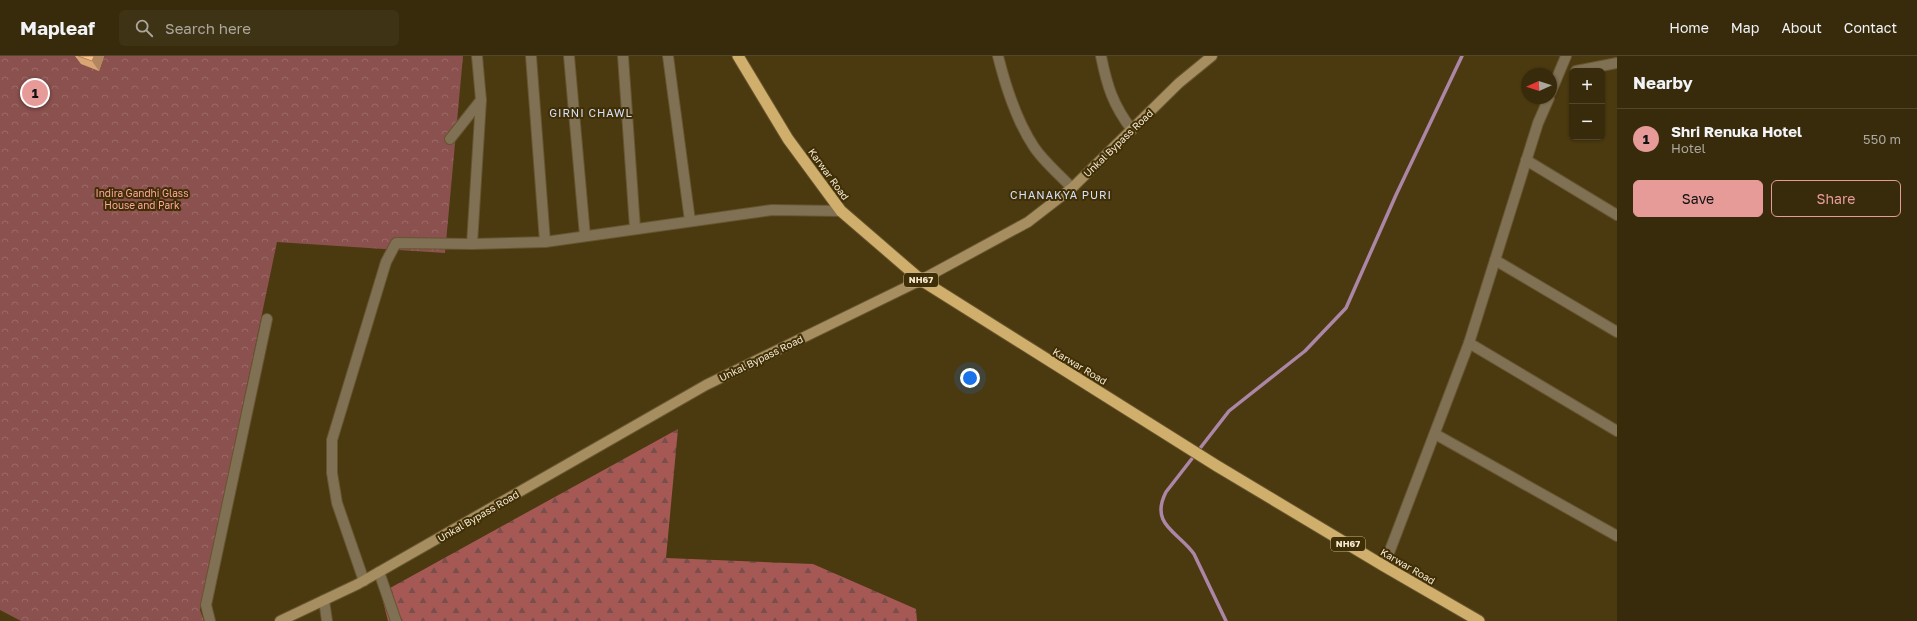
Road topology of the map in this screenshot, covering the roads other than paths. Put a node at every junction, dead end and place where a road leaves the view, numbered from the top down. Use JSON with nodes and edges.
{"nodes":[{"id":1,"x":477,"y":56,"type":"edge"},
{"id":2,"x":531,"y":56,"type":"edge"},
{"id":3,"x":569,"y":56,"type":"edge"},
{"id":4,"x":623,"y":56,"type":"edge"},
{"id":5,"x":668,"y":56,"type":"edge"},
{"id":6,"x":738,"y":56,"type":"edge"},
{"id":7,"x":998,"y":56,"type":"edge"},
{"id":8,"x":1101,"y":56,"type":"edge"},
{"id":9,"x":1212,"y":56,"type":"edge"},
{"id":10,"x":1566,"y":56,"type":"edge"},
{"id":11,"x":1617,"y":63,"type":"edge"},
{"id":12,"x":1591,"y":68,"type":"edge"},
{"id":13,"x":1569,"y":72,"type":"edge"},
{"id":14,"x":1558,"y":74,"type":"joint"},
{"id":15,"x":481,"y":100,"type":"junction"},
{"id":16,"x":1546,"y":104,"type":"edge"},
{"id":17,"x":1132,"y":130,"type":"junction"},
{"id":18,"x":450,"y":140,"type":"dead end"},
{"id":19,"x":1526,"y":160,"type":"junction"},
{"id":20,"x":1072,"y":188,"type":"junction"},
{"id":21,"x":841,"y":211,"type":"junction"},
{"id":22,"x":1617,"y":215,"type":"edge"},
{"id":23,"x":690,"y":221,"type":"junction"},
{"id":24,"x":635,"y":228,"type":"junction"},
{"id":25,"x":585,"y":236,"type":"junction"},
{"id":26,"x":545,"y":242,"type":"junction"},
{"id":27,"x":472,"y":244,"type":"junction"},
{"id":28,"x":1495,"y":260,"type":"junction"},
{"id":29,"x":921,"y":280,"type":"junction"},
{"id":30,"x":267,"y":319,"type":"dead end"},
{"id":31,"x":1617,"y":332,"type":"edge"},
{"id":32,"x":1469,"y":343,"type":"junction"},
{"id":33,"x":1617,"y":430,"type":"edge"},
{"id":34,"x":1435,"y":434,"type":"junction"},
{"id":35,"x":1617,"y":536,"type":"edge"},
{"id":36,"x":1384,"y":566,"type":"junction"},
{"id":37,"x":379,"y":572,"type":"junction"},
{"id":38,"x":364,"y":581,"type":"junction"},
{"id":39,"x":324,"y":600,"type":"junction"},
{"id":40,"x":210,"y":621,"type":"edge"},
{"id":41,"x":280,"y":621,"type":"edge"},
{"id":42,"x":327,"y":621,"type":"edge"},
{"id":43,"x":396,"y":621,"type":"edge"},
{"id":44,"x":1479,"y":621,"type":"edge"}],
"edges":[{"from":1,"to":15,"type":"street"},
{"from":2,"to":26,"type":"street"},
{"from":3,"to":25,"type":"street"},
{"from":4,"to":24,"type":"street"},
{"from":5,"to":23,"type":"street"},
{"from":6,"to":21,"type":"highway","name":"Karwar Road","number":"NH67"},
{"from":7,"to":20,"type":"street"},
{"from":8,"to":17,"type":"street"},
{"from":9,"to":17,"type":"main road","name":"Unkal Bypass Road"},
{"from":10,"to":14,"type":"street"},
{"from":11,"to":12,"type":"street"},
{"from":13,"to":14,"type":"street"},
{"from":15,"to":18,"type":"street"},
{"from":15,"to":27,"type":"street"},
{"from":16,"to":19,"type":"street"},
{"from":17,"to":20,"type":"main road","name":"Unkal Bypass Road"},
{"from":19,"to":22,"type":"street"},
{"from":19,"to":28,"type":"street"},
{"from":20,"to":29,"type":"main road","name":"Unkal Bypass Road"},
{"from":21,"to":23,"type":"street"},
{"from":21,"to":29,"type":"highway","name":"Karwar Road","number":"NH67"},
{"from":23,"to":24,"type":"street"},
{"from":24,"to":25,"type":"street"},
{"from":25,"to":26,"type":"street"},
{"from":26,"to":27,"type":"street"},
{"from":27,"to":38,"type":"street"},
{"from":28,"to":31,"type":"street"},
{"from":28,"to":32,"type":"street"},
{"from":29,"to":36,"type":"highway","name":"Karwar Road","number":"NH67"},
{"from":29,"to":37,"type":"main road","name":"Unkal Bypass Road"},
{"from":30,"to":40,"type":"street"},
{"from":32,"to":33,"type":"street"},
{"from":32,"to":34,"type":"street"},
{"from":34,"to":35,"type":"street"},
{"from":34,"to":36,"type":"street"},
{"from":36,"to":44,"type":"highway","name":"Karwar Road","number":"NH67"},
{"from":37,"to":38,"type":"main road","name":"Unkal Bypass Road"},
{"from":37,"to":43,"type":"street"},
{"from":38,"to":39,"type":"main road","name":"Unkal Bypass Road"},
{"from":39,"to":41,"type":"main road","name":"Unkal Bypass Road"},
{"from":39,"to":42,"type":"street"}]}
